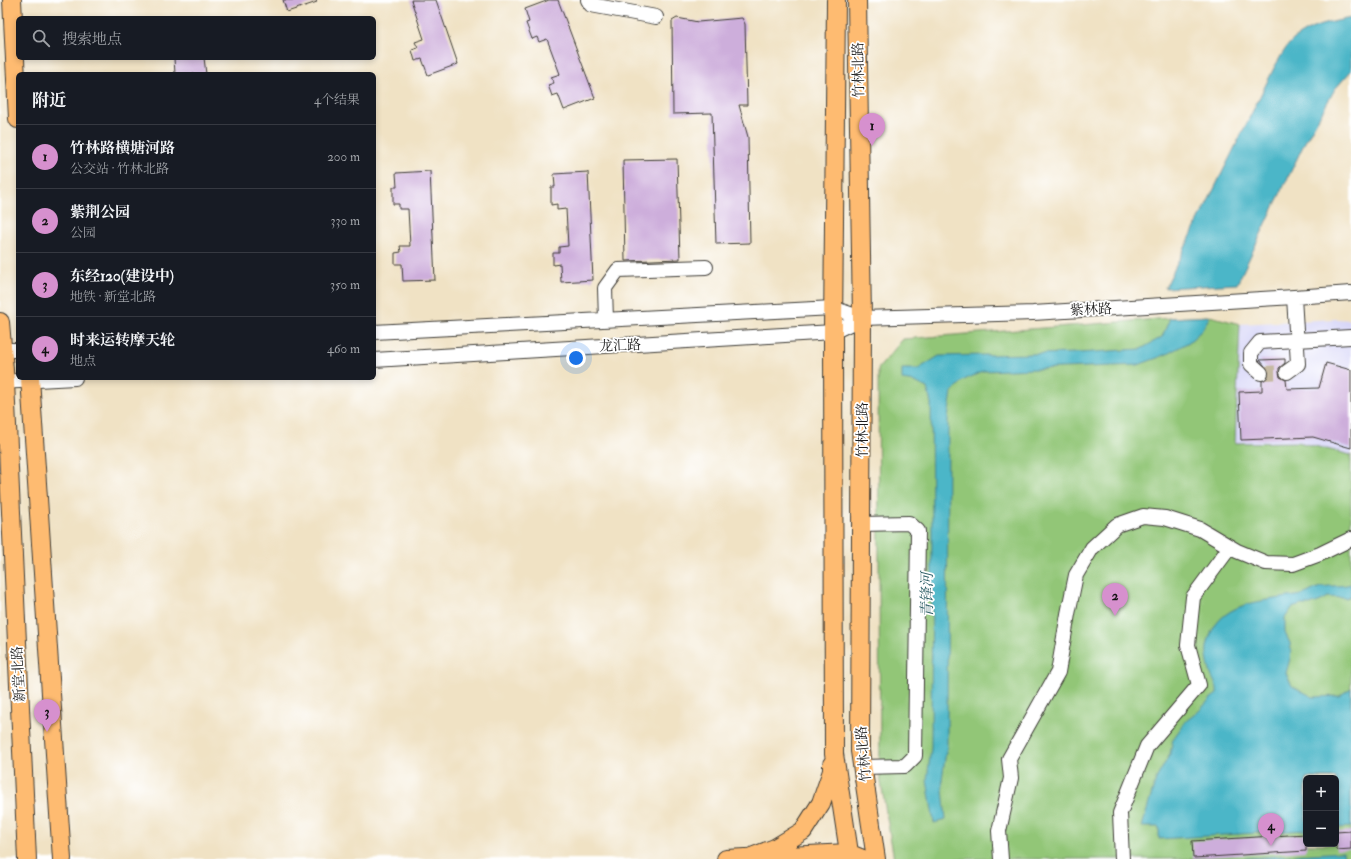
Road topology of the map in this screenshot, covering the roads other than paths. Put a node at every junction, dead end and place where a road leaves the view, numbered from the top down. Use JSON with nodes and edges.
{"nodes":[{"id":1,"x":12,"y":0,"type":"edge"},
{"id":2,"x":588,"y":0,"type":"edge"},
{"id":3,"x":836,"y":0,"type":"edge"},
{"id":4,"x":856,"y":0,"type":"edge"},
{"id":5,"x":656,"y":17,"type":"dead end"},
{"id":6,"x":16,"y":79,"type":"edge"},
{"id":7,"x":706,"y":268,"type":"dead end"},
{"id":8,"x":1351,"y":293,"type":"edge"},
{"id":9,"x":1294,"y":298,"type":"junction"},
{"id":10,"x":833,"y":308,"type":"junction"},
{"id":11,"x":862,"y":318,"type":"junction"},
{"id":12,"x":606,"y":320,"type":"junction"},
{"id":13,"x":0,"y":322,"type":"edge"},
{"id":14,"x":376,"y":332,"type":"edge"},
{"id":15,"x":833,"y":332,"type":"junction"},
{"id":16,"x":1351,"y":337,"type":"edge"},
{"id":17,"x":1297,"y":340,"type":"junction"},
{"id":18,"x":6,"y":350,"type":"edge"},
{"id":19,"x":376,"y":360,"type":"edge"},
{"id":20,"x":1287,"y":372,"type":"dead end"},
{"id":21,"x":1261,"y":373,"type":"dead end"},
{"id":22,"x":21,"y":380,"type":"edge"},
{"id":23,"x":30,"y":380,"type":"edge"},
{"id":24,"x":2,"y":382,"type":"edge"},
{"id":25,"x":861,"y":524,"type":"junction"},
{"id":26,"x":1351,"y":539,"type":"edge"},
{"id":27,"x":1230,"y":547,"type":"junction"},
{"id":28,"x":834,"y":691,"type":"junction"},
{"id":29,"x":862,"y":767,"type":"junction"},
{"id":30,"x":854,"y":857,"type":"edge"},
{"id":31,"x":749,"y":858,"type":"junction"},
{"id":32,"x":27,"y":859,"type":"edge"},
{"id":33,"x":62,"y":859,"type":"edge"},
{"id":34,"x":726,"y":859,"type":"edge"},
{"id":35,"x":876,"y":859,"type":"edge"},
{"id":36,"x":1001,"y":859,"type":"edge"},
{"id":37,"x":1122,"y":859,"type":"edge"}],
"edges":[{"from":1,"to":6,"type":"main road"},
{"from":2,"to":5,"type":"street"},
{"from":3,"to":10,"type":"main road","name":"竹林北路"},
{"from":4,"to":11,"type":"main road","name":"竹林北路"},
{"from":7,"to":12,"type":"street"},
{"from":8,"to":9,"type":"street","name":"紫林路"},
{"from":9,"to":11,"type":"street","name":"紫林路"},
{"from":9,"to":17,"type":"street"},
{"from":10,"to":11,"type":"street","name":"紫林路"},
{"from":10,"to":12,"type":"street","name":"龙汇路"},
{"from":10,"to":15,"type":"main road","name":"竹林北路"},
{"from":11,"to":15,"type":"street","name":"龙汇路"},
{"from":11,"to":25,"type":"main road","name":"竹林北路"},
{"from":12,"to":14,"type":"street","name":"龙汇路"},
{"from":13,"to":18,"type":"main road","name":"新堂北路"},
{"from":15,"to":19,"type":"street","name":"龙汇路"},
{"from":15,"to":28,"type":"main road","name":"竹林北路"},
{"from":16,"to":17,"type":"street"},
{"from":17,"to":20,"type":"street"},
{"from":17,"to":21,"type":"street"},
{"from":18,"to":24,"type":"main road","name":"新堂北路"},
{"from":22,"to":24,"type":"street"},
{"from":23,"to":33,"type":"main road"},
{"from":24,"to":32,"type":"main road","name":"新堂北路"},
{"from":25,"to":29,"type":"main road","name":"竹林北路"},
{"from":25,"to":29,"type":"street"},
{"from":26,"to":27,"type":"street"},
{"from":27,"to":36,"type":"street"},
{"from":27,"to":37,"type":"street"},
{"from":28,"to":30,"type":"main road","name":"竹林北路"},
{"from":28,"to":31,"type":"main road"},
{"from":29,"to":35,"type":"main road","name":"竹林北路"},
{"from":30,"to":31,"type":"main road"},
{"from":31,"to":34,"type":"main road"}]}
